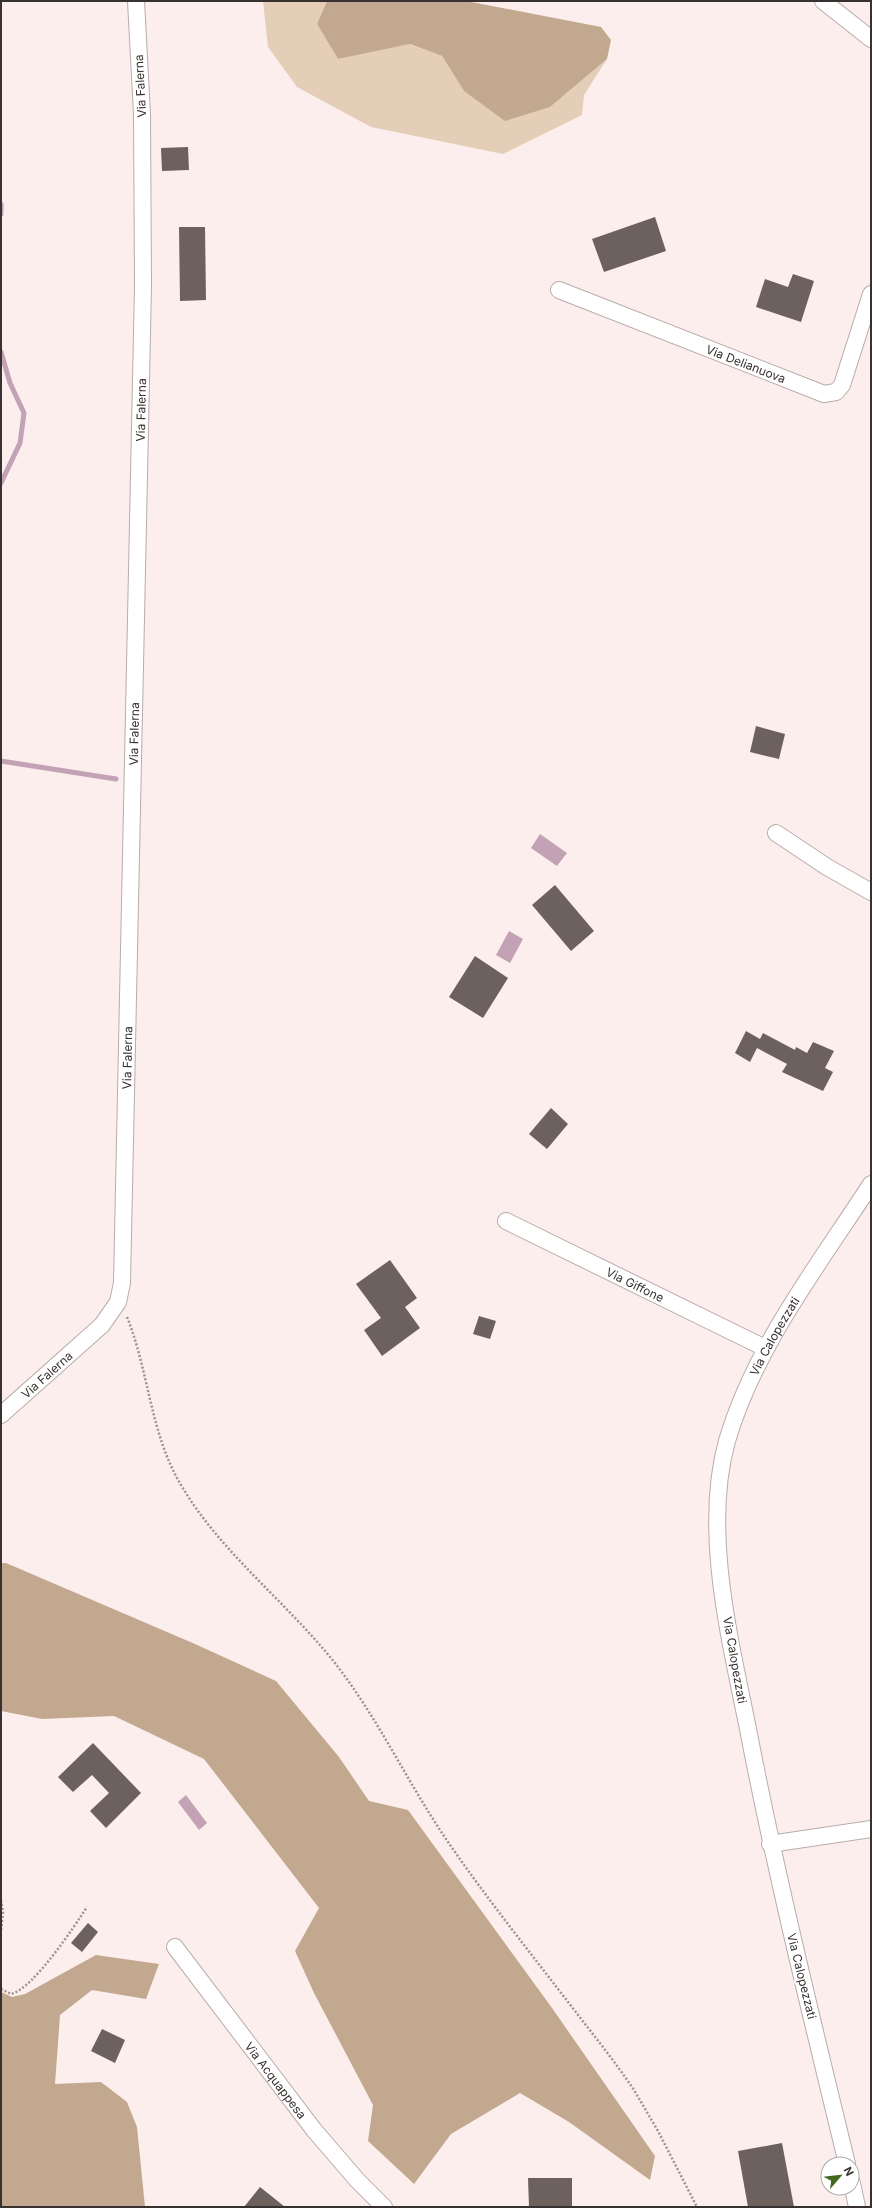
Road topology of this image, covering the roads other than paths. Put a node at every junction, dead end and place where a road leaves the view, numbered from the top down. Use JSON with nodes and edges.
{"nodes":[{"id":1,"x":136,"y":1,"type":"edge"},
{"id":2,"x":823,"y":1,"type":"edge"},
{"id":3,"x":871,"y":39,"type":"edge"},
{"id":4,"x":559,"y":290,"type":"dead end"},
{"id":5,"x":871,"y":294,"type":"edge"},
{"id":6,"x":776,"y":833,"type":"dead end"},
{"id":7,"x":871,"y":892,"type":"edge"},
{"id":8,"x":871,"y":1184,"type":"edge"},
{"id":9,"x":506,"y":1221,"type":"dead end"},
{"id":10,"x":765,"y":1348,"type":"junction"},
{"id":11,"x":1,"y":1415,"type":"edge"},
{"id":12,"x":871,"y":1829,"type":"edge"},
{"id":13,"x":770,"y":1844,"type":"junction"},
{"id":14,"x":175,"y":1947,"type":"dead end"},
{"id":15,"x":845,"y":2156,"type":"edge"},
{"id":16,"x":855,"y":2196,"type":"edge"},
{"id":17,"x":384,"y":2207,"type":"edge"},
{"id":18,"x":857,"y":2207,"type":"edge"}],
"edges":[{"from":1,"to":11,"type":"street","name":"Via Falerna"},
{"from":2,"to":3,"type":"street"},
{"from":4,"to":5,"type":"street","name":"Via Delianuova"},
{"from":6,"to":7,"type":"street"},
{"from":8,"to":10,"type":"street","name":"Via Calopezzati"},
{"from":9,"to":10,"type":"street","name":"Via Giffone"},
{"from":10,"to":13,"type":"street","name":"Via Calopezzati"},
{"from":12,"to":13,"type":"street"},
{"from":13,"to":15,"type":"street","name":"Via Calopezzati"},
{"from":14,"to":17,"type":"street","name":"Via Acquappesa"},
{"from":16,"to":18,"type":"street"}]}
